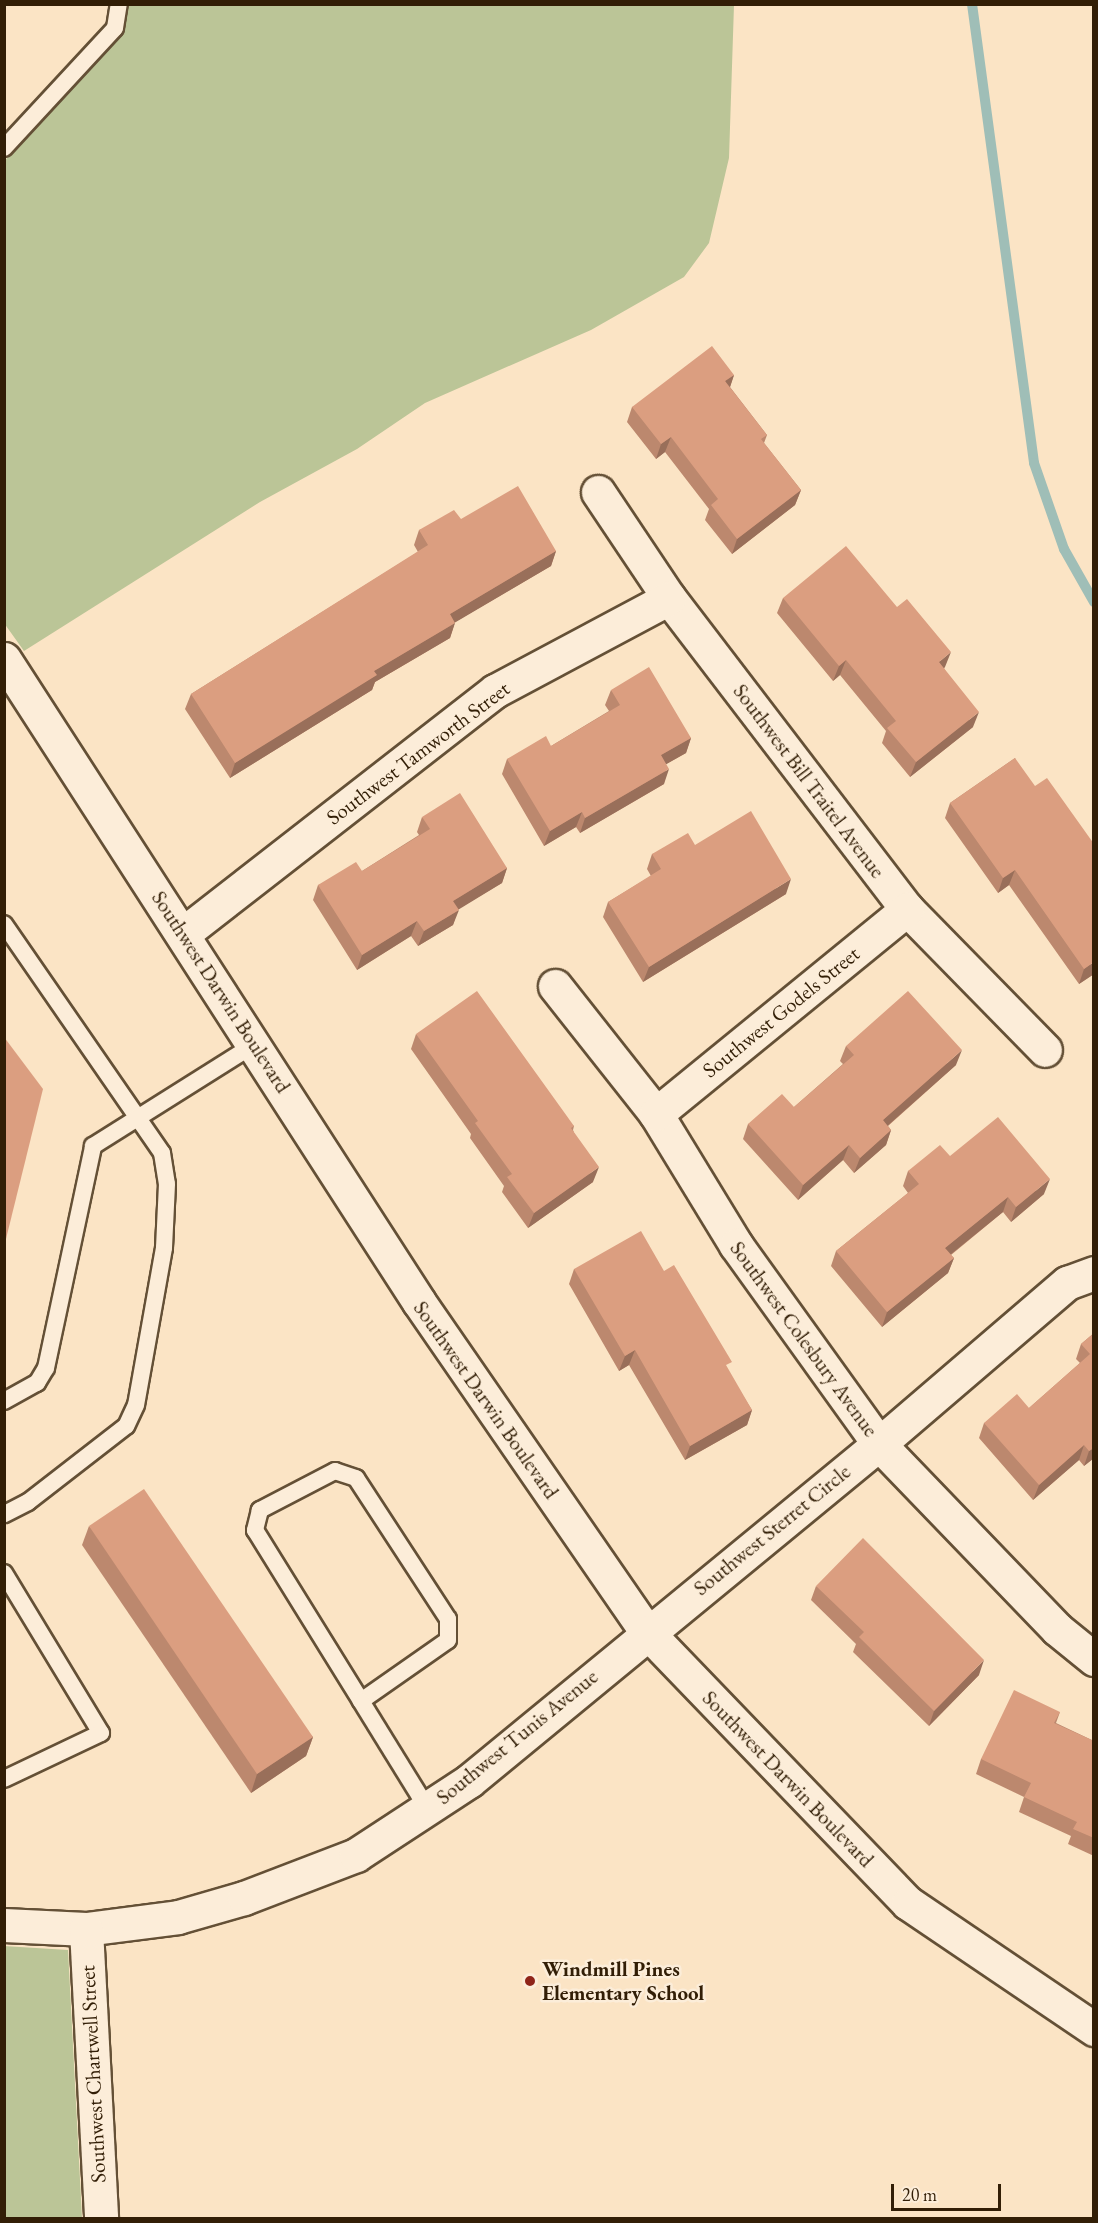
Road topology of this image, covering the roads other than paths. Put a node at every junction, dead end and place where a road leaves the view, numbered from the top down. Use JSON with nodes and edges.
{"nodes":[{"id":1,"x":119,"y":4,"type":"edge"},
{"id":2,"x":4,"y":148,"type":"edge"},
{"id":3,"x":598,"y":492,"type":"dead end"},
{"id":4,"x":669,"y":598,"type":"junction"},
{"id":5,"x":4,"y":659,"type":"edge"},
{"id":6,"x":907,"y":909,"type":"junction"},
{"id":7,"x":4,"y":924,"type":"edge"},
{"id":8,"x":184,"y":933,"type":"junction"},
{"id":9,"x":555,"y":986,"type":"dead end"},
{"id":10,"x":255,"y":1044,"type":"junction"},
{"id":11,"x":1045,"y":1050,"type":"dead end"},
{"id":12,"x":656,"y":1114,"type":"junction"},
{"id":13,"x":137,"y":1115,"type":"junction"},
{"id":14,"x":1094,"y":1273,"type":"edge"},
{"id":15,"x":4,"y":1401,"type":"edge"},
{"id":16,"x":879,"y":1444,"type":"junction"},
{"id":17,"x":4,"y":1514,"type":"edge"},
{"id":18,"x":4,"y":1573,"type":"edge"},
{"id":19,"x":647,"y":1632,"type":"junction"},
{"id":20,"x":1094,"y":1659,"type":"edge"},
{"id":21,"x":361,"y":1701,"type":"junction"},
{"id":22,"x":4,"y":1779,"type":"edge"},
{"id":23,"x":428,"y":1808,"type":"junction"},
{"id":24,"x":4,"y":1924,"type":"edge"},
{"id":25,"x":86,"y":1929,"type":"junction"},
{"id":26,"x":1094,"y":2029,"type":"edge"},
{"id":27,"x":101,"y":2218,"type":"edge"}],
"edges":[{"from":1,"to":2,"type":"lane"},
{"from":3,"to":4,"type":"street","name":"Southwest Bill Traitel Avenue"},
{"from":4,"to":6,"type":"street","name":"Southwest Bill Traitel Avenue"},
{"from":4,"to":8,"type":"street","name":"Southwest Tamworth Street"},
{"from":5,"to":8,"type":"street","name":"Southwest Darwin Boulevard"},
{"from":6,"to":11,"type":"street","name":"Southwest Bill Traitel Avenue"},
{"from":6,"to":12,"type":"street","name":"Southwest Godels Street"},
{"from":7,"to":13,"type":"lane"},
{"from":8,"to":10,"type":"street","name":"Southwest Darwin Boulevard"},
{"from":9,"to":12,"type":"street","name":"Southwest Colesbury Avenue"},
{"from":10,"to":13,"type":"lane"},
{"from":10,"to":19,"type":"street","name":"Southwest Darwin Boulevard"},
{"from":12,"to":16,"type":"street","name":"Southwest Colesbury Avenue"},
{"from":13,"to":15,"type":"lane"},
{"from":13,"to":17,"type":"lane"},
{"from":14,"to":16,"type":"street","name":"Southwest Sterret Circle"},
{"from":16,"to":19,"type":"street","name":"Southwest Sterret Circle"},
{"from":16,"to":20,"type":"street","name":"Southwest Colesbury Avenue"},
{"from":18,"to":22,"type":"lane"},
{"from":19,"to":23,"type":"street","name":"Southwest Tunis Avenue"},
{"from":19,"to":26,"type":"street","name":"Southwest Darwin Boulevard"},
{"from":21,"to":21,"type":"lane"},
{"from":21,"to":23,"type":"lane"},
{"from":23,"to":25,"type":"street","name":"Southwest Tunis Avenue"},
{"from":24,"to":25,"type":"street","name":"Southwest Tunis Avenue"},
{"from":25,"to":27,"type":"street","name":"Southwest Chartwell Street"}]}
